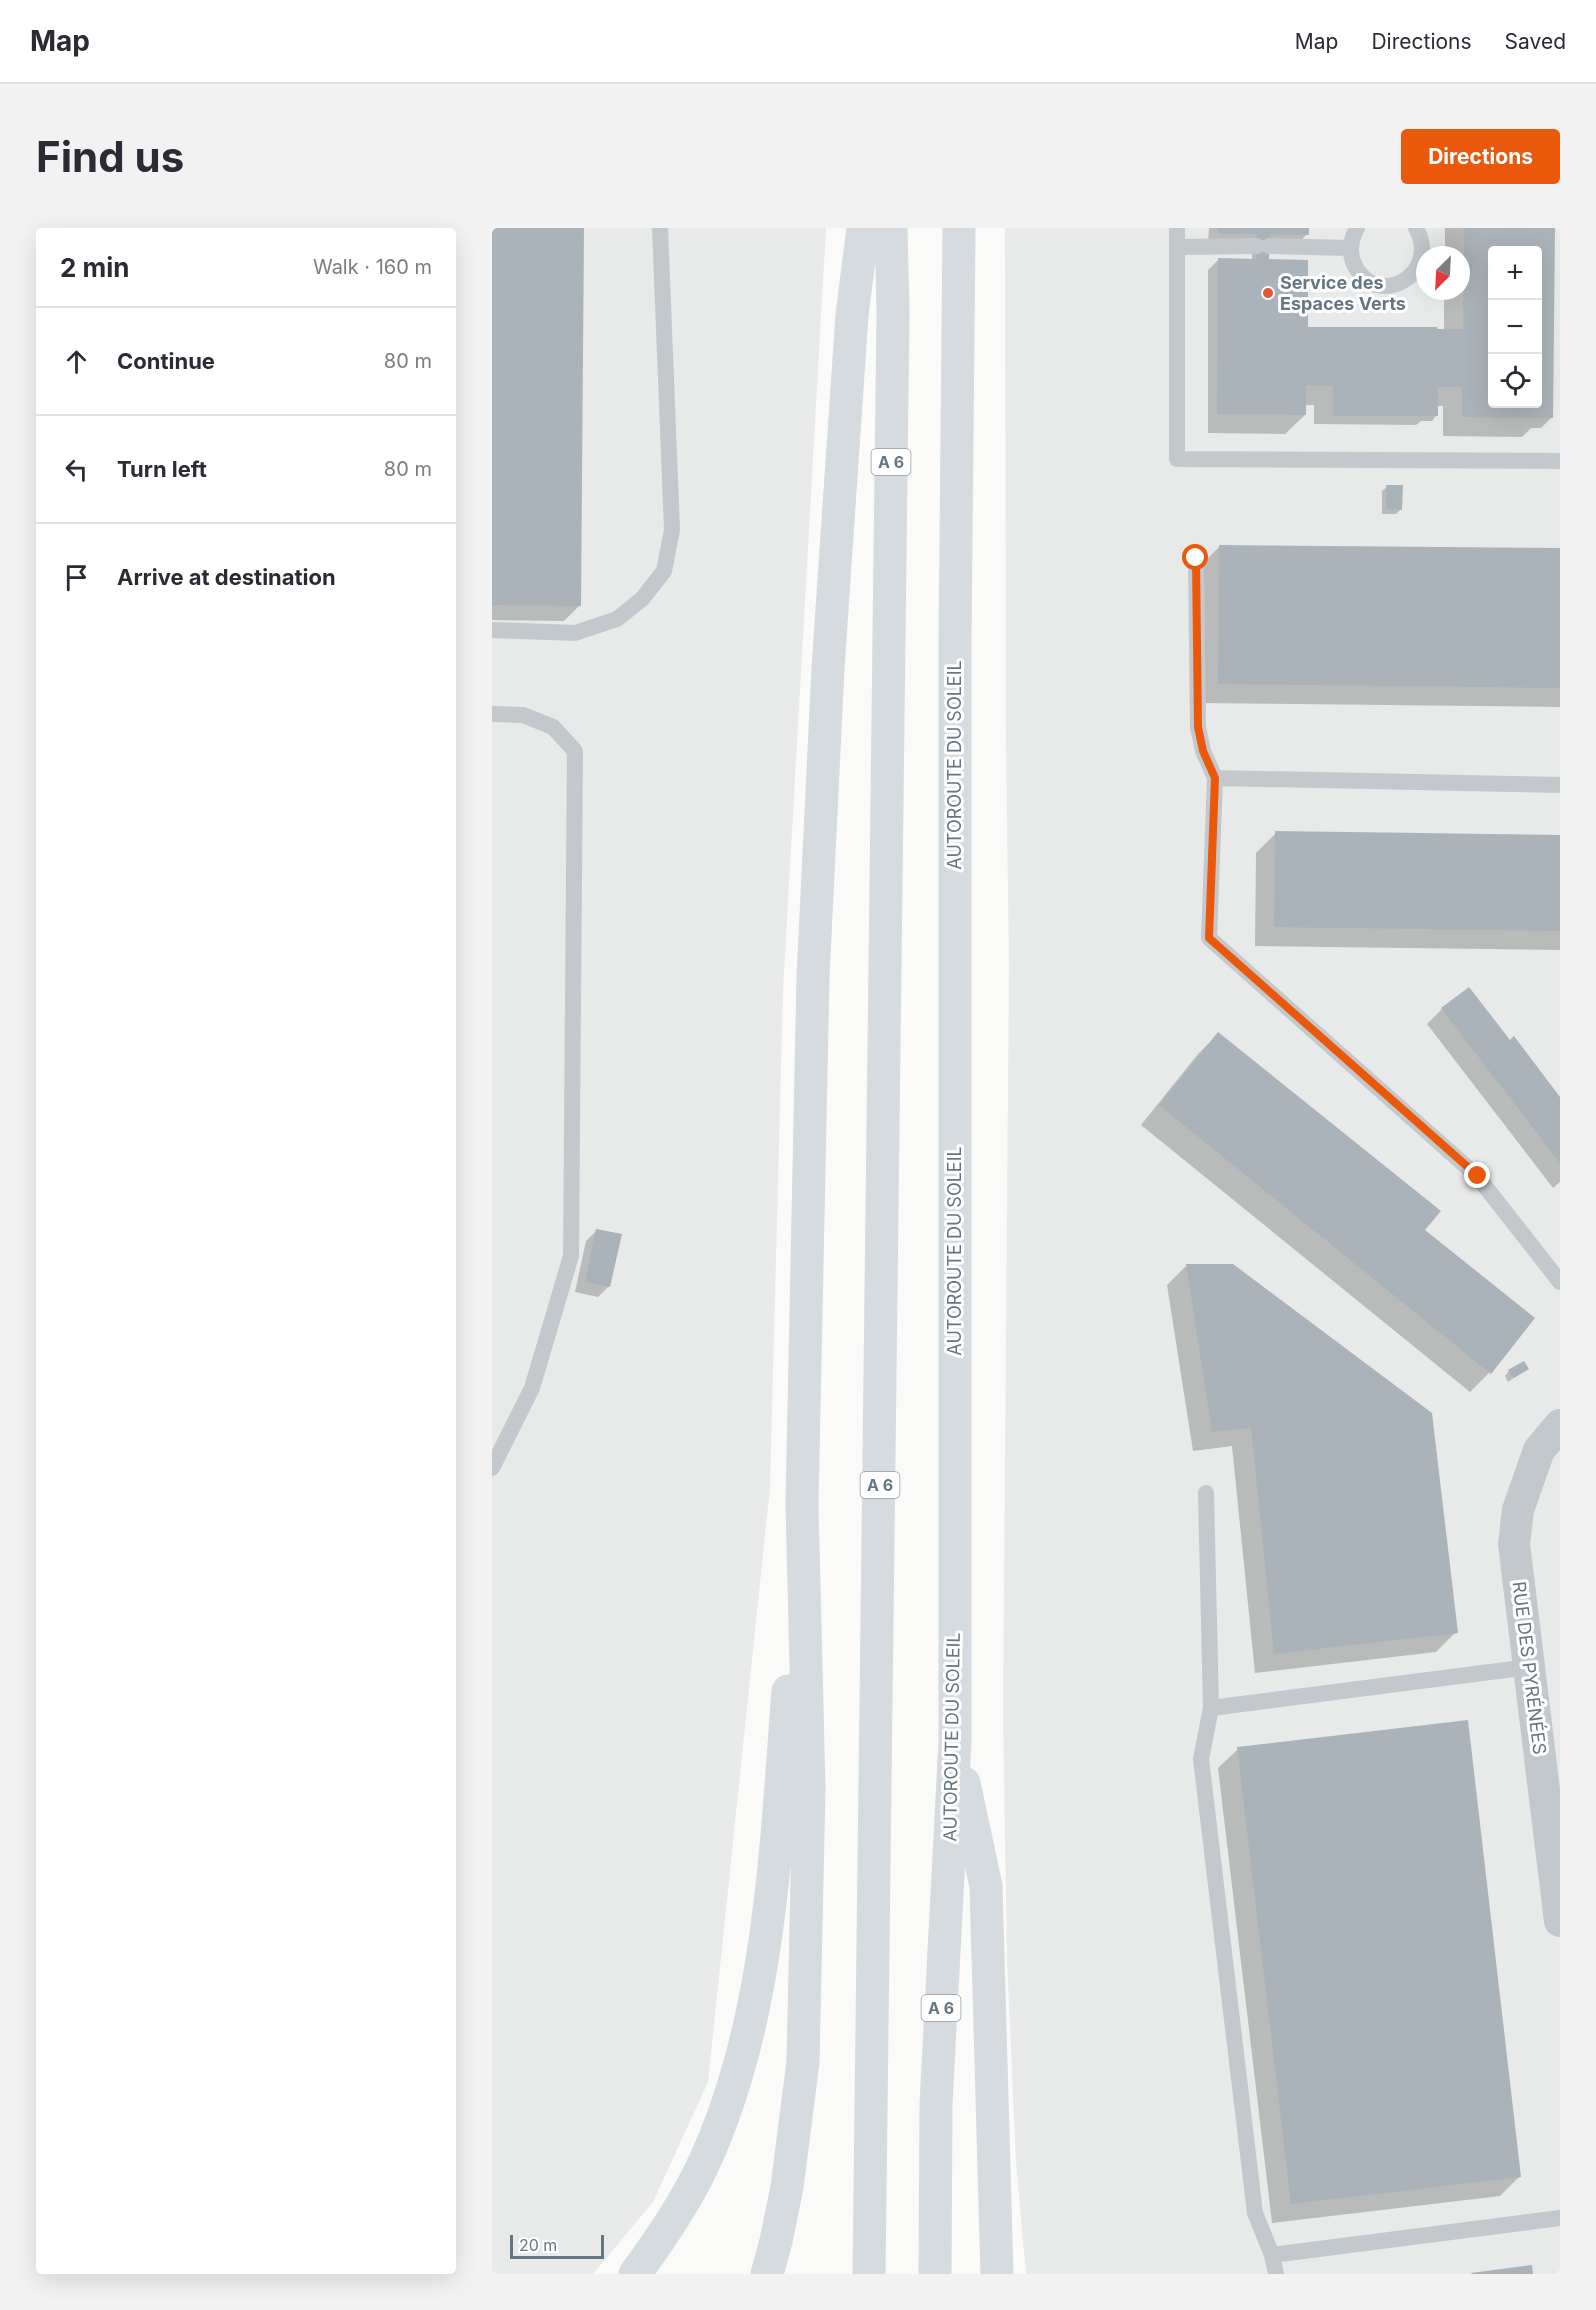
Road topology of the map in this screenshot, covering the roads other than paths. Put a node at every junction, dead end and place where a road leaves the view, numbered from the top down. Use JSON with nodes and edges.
{"nodes":[{"id":1,"x":660,"y":228,"type":"edge"},
{"id":2,"x":863,"y":228,"type":"edge"},
{"id":3,"x":891,"y":228,"type":"edge"},
{"id":4,"x":959,"y":228,"type":"edge"},
{"id":5,"x":1177,"y":228,"type":"edge"},
{"id":6,"x":1357,"y":228,"type":"edge"},
{"id":7,"x":1416,"y":228,"type":"edge"},
{"id":8,"x":1177,"y":247,"type":"junction"},
{"id":9,"x":1350,"y":248,"type":"junction"},
{"id":10,"x":1560,"y":461,"type":"edge"},
{"id":11,"x":1196,"y":558,"type":"dead end"},
{"id":12,"x":492,"y":630,"type":"edge"},
{"id":13,"x":492,"y":714,"type":"edge"},
{"id":14,"x":1215,"y":778,"type":"junction"},
{"id":15,"x":1560,"y":785,"type":"edge"},
{"id":16,"x":1560,"y":1282,"type":"edge"},
{"id":17,"x":1560,"y":1425,"type":"edge"},
{"id":18,"x":492,"y":1468,"type":"edge"},
{"id":19,"x":1206,"y":1493,"type":"dead end"},
{"id":20,"x":802,"y":1504,"type":"junction"},
{"id":21,"x":1529,"y":1667,"type":"junction"},
{"id":22,"x":1211,"y":1708,"type":"junction"},
{"id":23,"x":955,"y":1742,"type":"junction"},
{"id":24,"x":1560,"y":1921,"type":"edge"},
{"id":25,"x":1560,"y":2218,"type":"edge"},
{"id":26,"x":1272,"y":2255,"type":"junction"},
{"id":27,"x":635,"y":2274,"type":"edge"},
{"id":28,"x":767,"y":2274,"type":"edge"},
{"id":29,"x":869,"y":2274,"type":"edge"},
{"id":30,"x":935,"y":2274,"type":"edge"},
{"id":31,"x":997,"y":2274,"type":"edge"},
{"id":32,"x":1276,"y":2274,"type":"edge"}],
"edges":[{"from":1,"to":12,"type":"lane"},
{"from":2,"to":20,"type":"highway"},
{"from":3,"to":29,"type":"highway","number":"A 6"},
{"from":4,"to":23,"type":"highway","name":"AUTOROUTE DU SOLEIL","number":"A 6"},
{"from":5,"to":8,"type":"lane"},
{"from":6,"to":9,"type":"lane"},
{"from":7,"to":9,"type":"lane"},
{"from":8,"to":9,"type":"lane"},
{"from":8,"to":10,"type":"lane"},
{"from":11,"to":14,"type":"lane"},
{"from":13,"to":18,"type":"lane"},
{"from":14,"to":15,"type":"lane"},
{"from":14,"to":16,"type":"lane"},
{"from":17,"to":21,"type":"street","name":"RUE DES PYRÉNÉES"},
{"from":19,"to":22,"type":"lane"},
{"from":20,"to":27,"type":"highway"},
{"from":20,"to":28,"type":"highway"},
{"from":21,"to":22,"type":"lane"},
{"from":21,"to":24,"type":"street","name":"RUE DES PYRÉNÉES"},
{"from":22,"to":26,"type":"lane"},
{"from":23,"to":30,"type":"highway","name":"AUTOROUTE DU SOLEIL","number":"A 6"},
{"from":23,"to":31,"type":"highway"},
{"from":25,"to":26,"type":"lane"},
{"from":26,"to":32,"type":"lane"}]}
